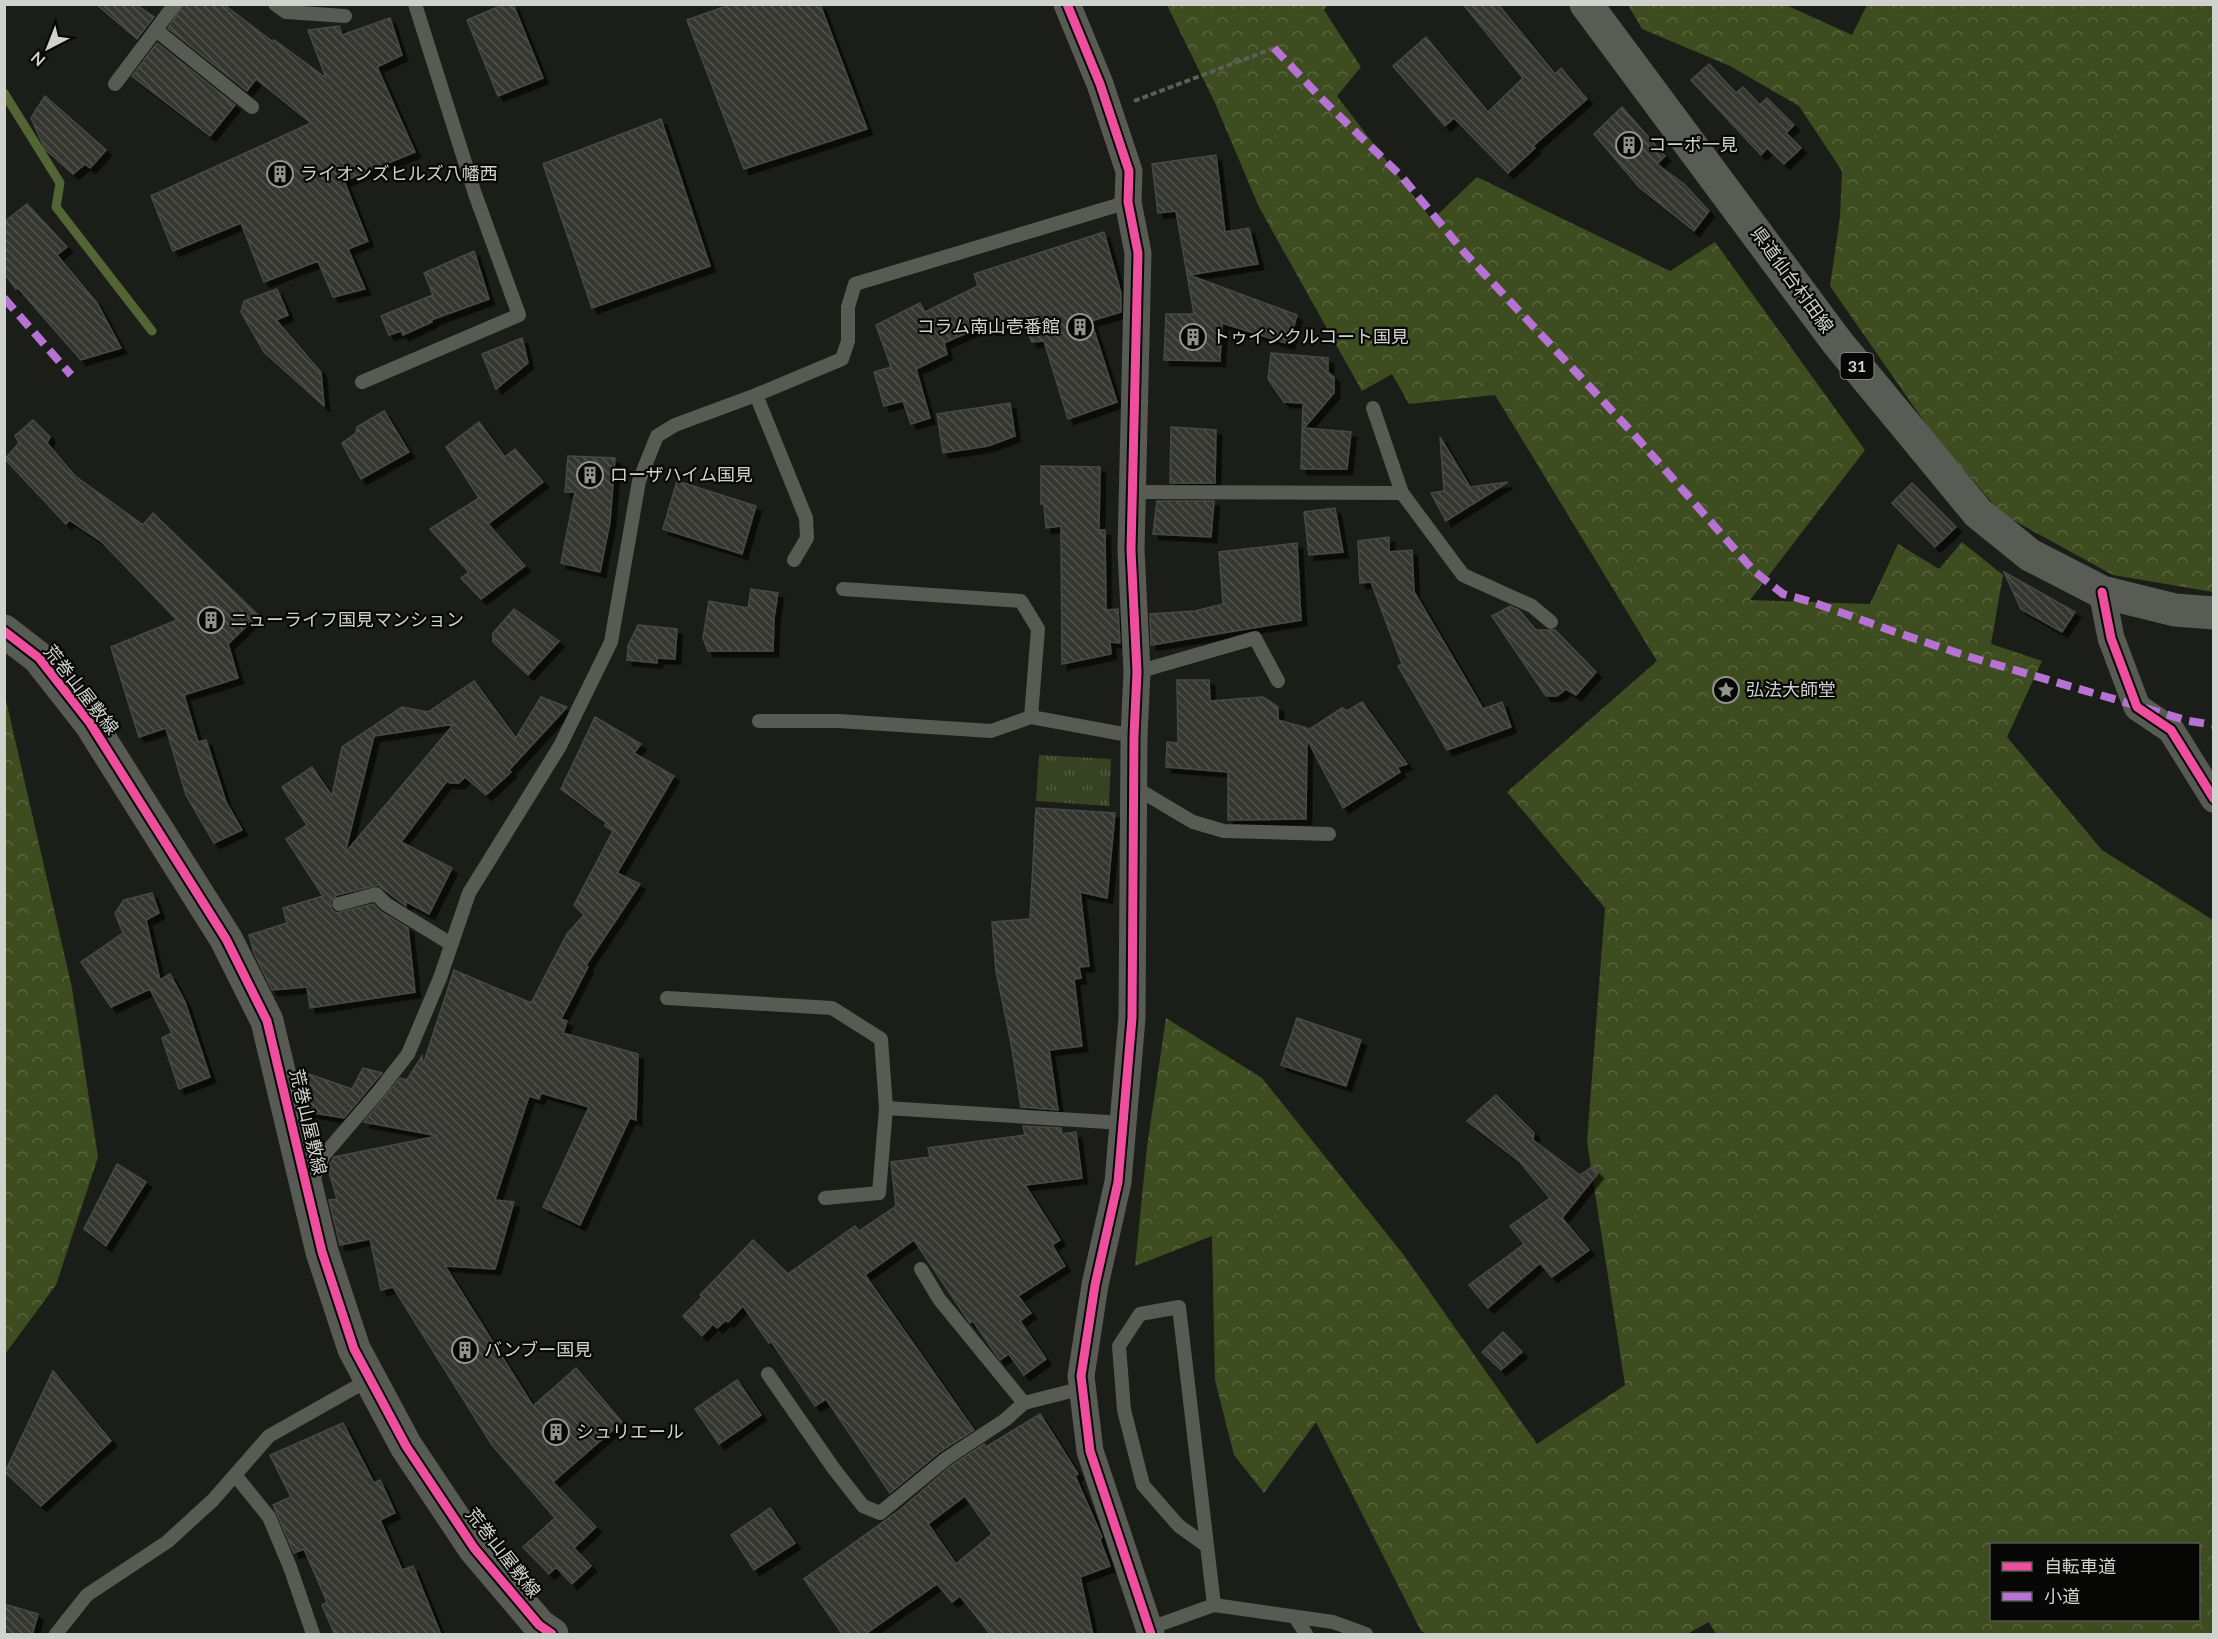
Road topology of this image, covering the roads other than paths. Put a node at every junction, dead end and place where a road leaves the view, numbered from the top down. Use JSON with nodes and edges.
{"nodes":[{"id":1,"x":175,"y":4,"type":"edge"},
{"id":2,"x":275,"y":4,"type":"edge"},
{"id":3,"x":415,"y":4,"type":"edge"},
{"id":4,"x":1067,"y":4,"type":"edge"},
{"id":5,"x":1586,"y":4,"type":"edge"},
{"id":6,"x":345,"y":16,"type":"dead end"},
{"id":7,"x":156,"y":30,"type":"junction"},
{"id":8,"x":115,"y":84,"type":"dead end"},
{"id":9,"x":252,"y":107,"type":"dead end"},
{"id":10,"x":1128,"y":202,"type":"junction"},
{"id":11,"x":362,"y":382,"type":"dead end"},
{"id":12,"x":756,"y":395,"type":"junction"},
{"id":13,"x":1373,"y":408,"type":"dead end"},
{"id":14,"x":1133,"y":492,"type":"junction"},
{"id":15,"x":1402,"y":493,"type":"junction"},
{"id":16,"x":794,"y":560,"type":"dead end"},
{"id":17,"x":843,"y":589,"type":"dead end"},
{"id":18,"x":2102,"y":592,"type":"junction"},
{"id":19,"x":2214,"y":613,"type":"edge"},
{"id":20,"x":1551,"y":622,"type":"dead end"},
{"id":21,"x":4,"y":631,"type":"edge"},
{"id":22,"x":1137,"y":672,"type":"junction"},
{"id":23,"x":1278,"y":681,"type":"dead end"},
{"id":24,"x":1031,"y":717,"type":"junction"},
{"id":25,"x":759,"y":720,"type":"dead end"},
{"id":26,"x":1134,"y":736,"type":"junction"},
{"id":27,"x":1134,"y":787,"type":"junction"},
{"id":28,"x":2214,"y":799,"type":"edge"},
{"id":29,"x":1329,"y":834,"type":"dead end"},
{"id":30,"x":339,"y":904,"type":"dead end"},
{"id":31,"x":452,"y":944,"type":"junction"},
{"id":32,"x":667,"y":998,"type":"dead end"},
{"id":33,"x":886,"y":1108,"type":"junction"},
{"id":34,"x":1123,"y":1123,"type":"junction"},
{"id":35,"x":308,"y":1192,"type":"junction"},
{"id":36,"x":825,"y":1198,"type":"dead end"},
{"id":37,"x":921,"y":1269,"type":"dead end"},
{"id":38,"x":768,"y":1374,"type":"dead end"},
{"id":39,"x":370,"y":1379,"type":"junction"},
{"id":40,"x":1083,"y":1388,"type":"junction"},
{"id":41,"x":1024,"y":1403,"type":"junction"},
{"id":42,"x":235,"y":1475,"type":"junction"},
{"id":43,"x":1207,"y":1546,"type":"junction"},
{"id":44,"x":1214,"y":1605,"type":"junction"},
{"id":45,"x":1295,"y":1617,"type":"junction"},
{"id":46,"x":543,"y":1631,"type":"edge"},
{"id":47,"x":1151,"y":1632,"type":"edge"},
{"id":48,"x":56,"y":1635,"type":"edge"},
{"id":49,"x":314,"y":1635,"type":"edge"},
{"id":50,"x":1306,"y":1635,"type":"edge"},
{"id":51,"x":1366,"y":1635,"type":"edge"}],
"edges":[{"from":1,"to":7,"type":"lane"},
{"from":2,"to":6,"type":"lane"},
{"from":3,"to":11,"type":"lane"},
{"from":4,"to":10,"type":"street"},
{"from":5,"to":18,"type":"main road","name":"県道仙台村田線","number":"31"},
{"from":7,"to":8,"type":"lane"},
{"from":7,"to":9,"type":"lane"},
{"from":10,"to":12,"type":"lane"},
{"from":10,"to":14,"type":"street"},
{"from":12,"to":16,"type":"lane"},
{"from":12,"to":31,"type":"lane"},
{"from":13,"to":15,"type":"lane"},
{"from":14,"to":15,"type":"lane"},
{"from":14,"to":22,"type":"street"},
{"from":15,"to":20,"type":"lane"},
{"from":17,"to":24,"type":"lane"},
{"from":18,"to":19,"type":"main road","name":"県道仙台村田線","number":"31"},
{"from":18,"to":28,"type":"street"},
{"from":21,"to":35,"type":"street","name":"荒巻山屋敷線"},
{"from":22,"to":23,"type":"lane"},
{"from":22,"to":26,"type":"street"},
{"from":24,"to":25,"type":"lane"},
{"from":24,"to":26,"type":"lane"},
{"from":26,"to":27,"type":"street"},
{"from":27,"to":29,"type":"lane"},
{"from":27,"to":34,"type":"street"},
{"from":30,"to":31,"type":"lane"},
{"from":31,"to":35,"type":"lane"},
{"from":32,"to":33,"type":"lane"},
{"from":33,"to":34,"type":"lane"},
{"from":33,"to":36,"type":"lane"},
{"from":34,"to":40,"type":"street"},
{"from":35,"to":39,"type":"street","name":"荒巻山屋敷線"},
{"from":37,"to":41,"type":"lane"},
{"from":38,"to":41,"type":"lane"},
{"from":39,"to":42,"type":"lane"},
{"from":39,"to":46,"type":"street","name":"荒巻山屋敷線"},
{"from":40,"to":41,"type":"lane"},
{"from":40,"to":47,"type":"street"},
{"from":42,"to":48,"type":"lane"},
{"from":42,"to":49,"type":"lane"},
{"from":43,"to":43,"type":"lane"},
{"from":43,"to":44,"type":"lane"},
{"from":44,"to":45,"type":"lane"},
{"from":44,"to":47,"type":"lane"},
{"from":45,"to":50,"type":"lane"},
{"from":45,"to":51,"type":"lane"}]}
